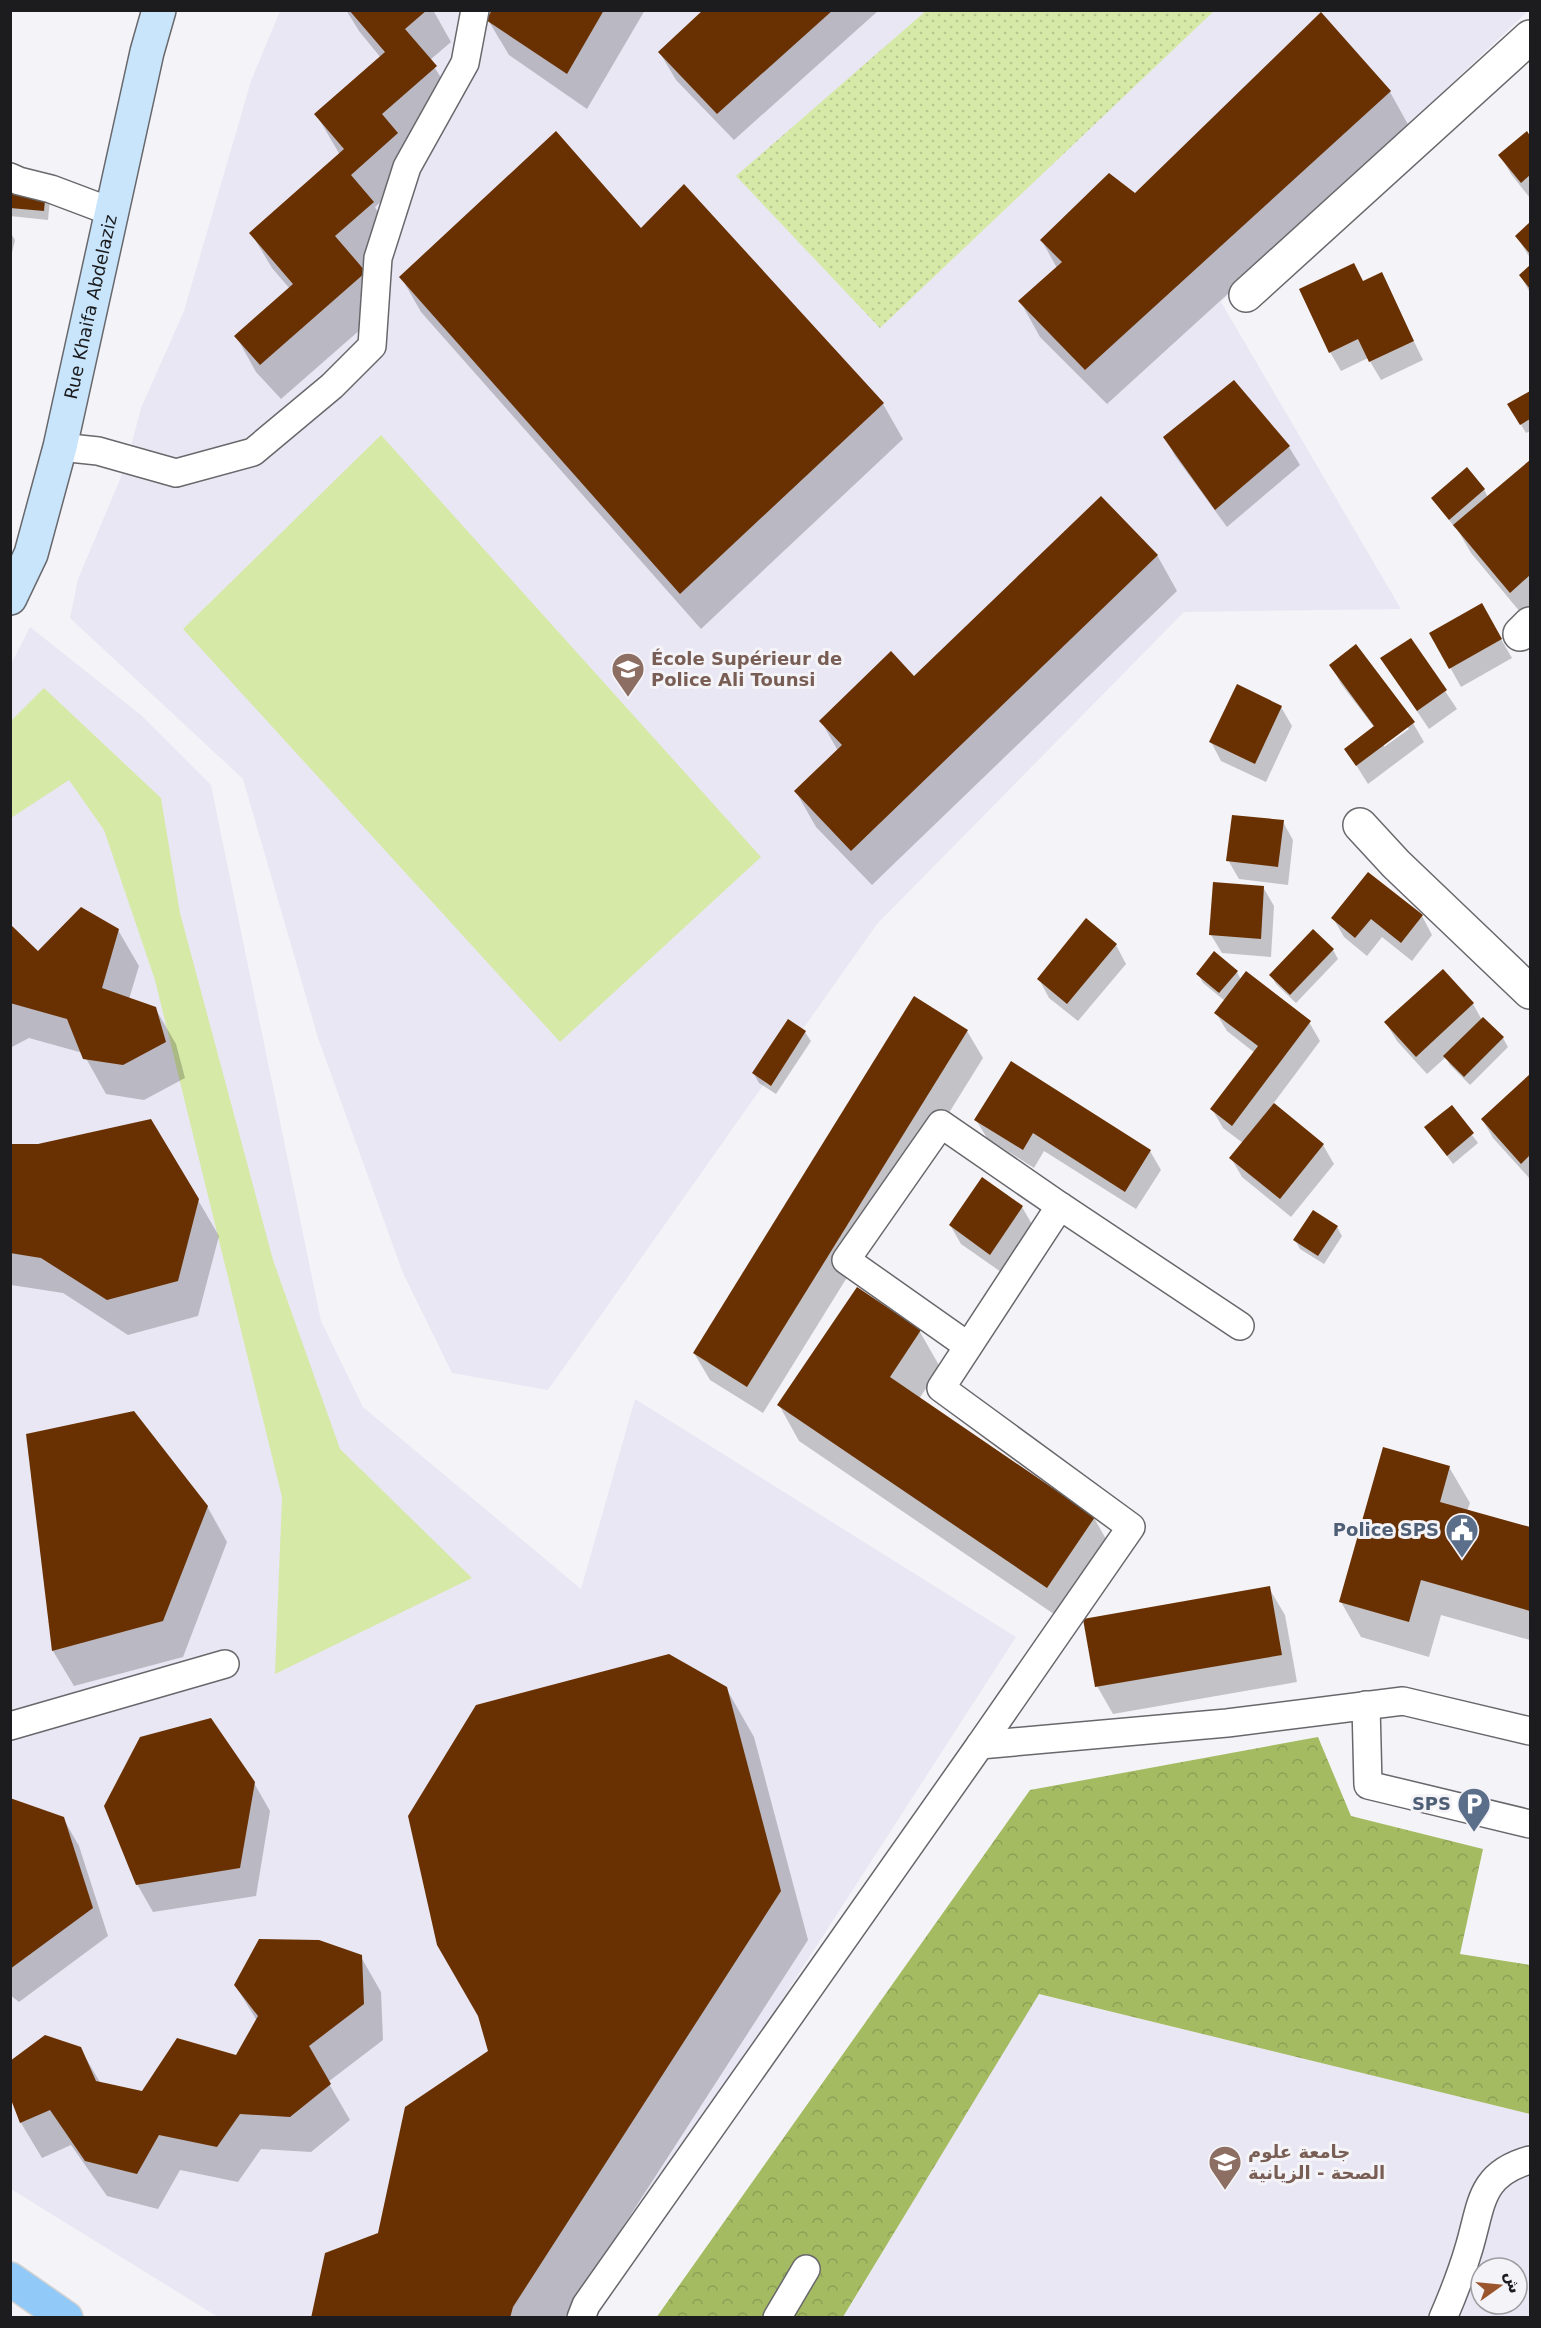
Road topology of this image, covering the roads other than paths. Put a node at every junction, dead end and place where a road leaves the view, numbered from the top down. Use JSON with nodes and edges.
{"nodes":[{"id":1,"x":159,"y":10,"type":"edge"},
{"id":2,"x":476,"y":10,"type":"edge"},
{"id":3,"x":1530,"y":37,"type":"edge"},
{"id":4,"x":10,"y":177,"type":"edge"},
{"id":5,"x":112,"y":212,"type":"junction"},
{"id":6,"x":1246,"y":295,"type":"dead end"},
{"id":7,"x":60,"y":447,"type":"junction"},
{"id":8,"x":10,"y":598,"type":"edge"},
{"id":9,"x":1360,"y":825,"type":"dead end"},
{"id":10,"x":1530,"y":992,"type":"edge"},
{"id":11,"x":1060,"y":1206,"type":"junction"},
{"id":12,"x":1240,"y":1326,"type":"dead end"},
{"id":13,"x":968,"y":1346,"type":"junction"},
{"id":14,"x":225,"y":1664,"type":"dead end"},
{"id":15,"x":1366,"y":1705,"type":"junction"},
{"id":16,"x":10,"y":1725,"type":"edge"},
{"id":17,"x":1530,"y":1731,"type":"edge"},
{"id":18,"x":980,"y":1745,"type":"junction"},
{"id":19,"x":1530,"y":1824,"type":"edge"},
{"id":20,"x":1530,"y":2160,"type":"edge"},
{"id":21,"x":806,"y":2269,"type":"dead end"},
{"id":22,"x":10,"y":2279,"type":"edge"},
{"id":23,"x":66,"y":2318,"type":"edge"},
{"id":24,"x":581,"y":2318,"type":"edge"},
{"id":25,"x":777,"y":2318,"type":"edge"},
{"id":26,"x":1443,"y":2318,"type":"edge"}],
"edges":[{"from":1,"to":5,"type":"street","name":"Rue Khaifa Abdelaziz"},
{"from":2,"to":7,"type":"lane"},
{"from":3,"to":6,"type":"street"},
{"from":4,"to":5,"type":"lane"},
{"from":5,"to":7,"type":"street","name":"Rue Khaifa Abdelaziz"},
{"from":7,"to":8,"type":"street","name":"Rue Khaifa Abdelaziz"},
{"from":9,"to":10,"type":"street"},
{"from":11,"to":12,"type":"lane"},
{"from":11,"to":13,"type":"lane"},
{"from":11,"to":13,"type":"lane"},
{"from":13,"to":18,"type":"lane"},
{"from":14,"to":16,"type":"lane"},
{"from":15,"to":17,"type":"lane"},
{"from":15,"to":18,"type":"lane"},
{"from":15,"to":19,"type":"lane"},
{"from":18,"to":24,"type":"lane"},
{"from":20,"to":26,"type":"lane"},
{"from":21,"to":25,"type":"lane"},
{"from":22,"to":23,"type":"main road"}]}
